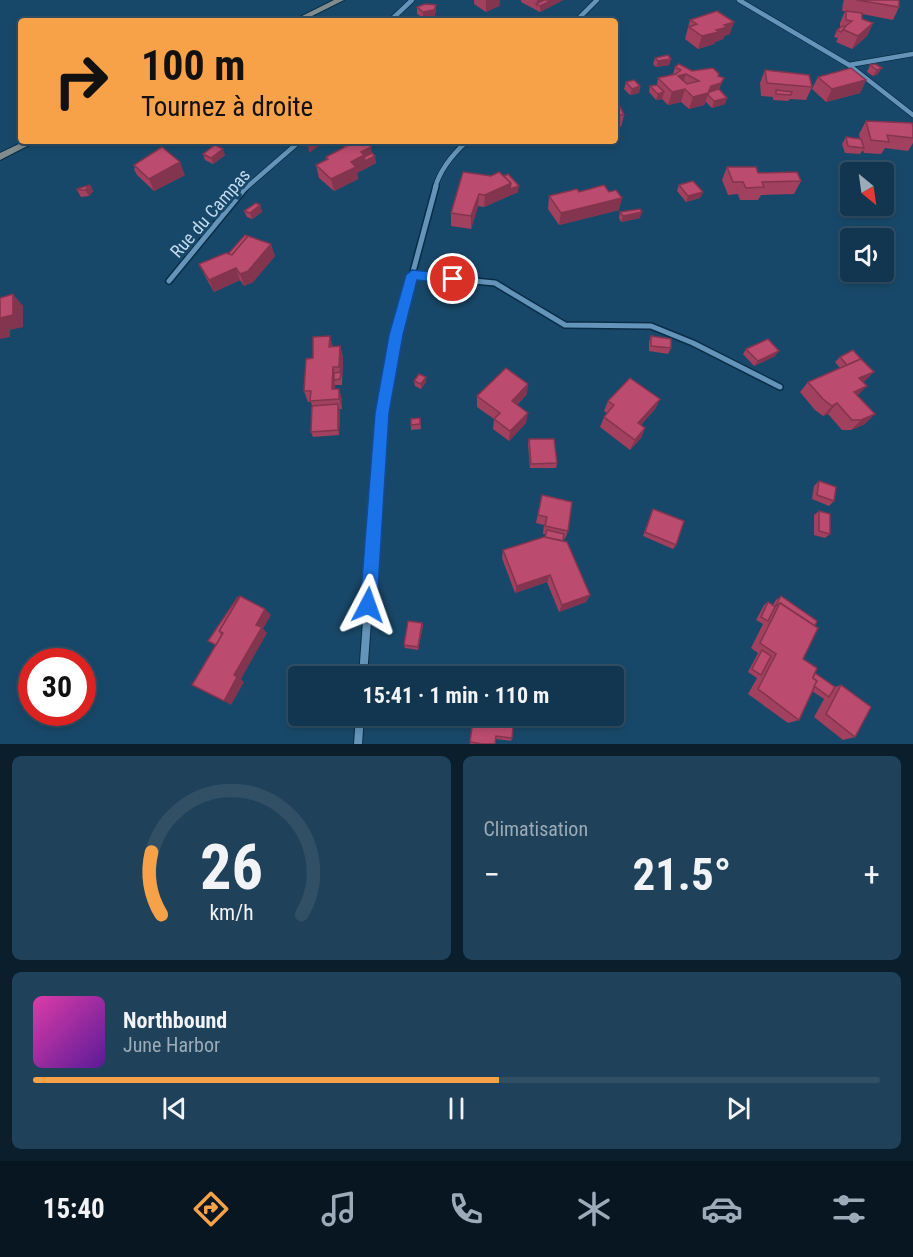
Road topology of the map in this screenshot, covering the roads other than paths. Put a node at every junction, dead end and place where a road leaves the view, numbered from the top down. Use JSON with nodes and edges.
{"nodes":[{"id":1,"x":340,"y":0,"type":"edge"},
{"id":2,"x":412,"y":0,"type":"edge"},
{"id":3,"x":597,"y":0,"type":"edge"},
{"id":4,"x":739,"y":0,"type":"edge"},
{"id":5,"x":302,"y":18,"type":"edge"},
{"id":6,"x":393,"y":18,"type":"edge"},
{"id":7,"x":579,"y":18,"type":"edge"},
{"id":8,"x":913,"y":54,"type":"edge"},
{"id":9,"x":849,"y":65,"type":"junction"},
{"id":10,"x":913,"y":115,"type":"edge"},
{"id":11,"x":26,"y":144,"type":"edge"},
{"id":12,"x":296,"y":144,"type":"edge"},
{"id":13,"x":464,"y":144,"type":"edge"},
{"id":14,"x":0,"y":157,"type":"edge"},
{"id":15,"x":412,"y":275,"type":"junction"},
{"id":16,"x":169,"y":281,"type":"dead end"},
{"id":17,"x":780,"y":387,"type":"dead end"},
{"id":18,"x":364,"y":666,"type":"edge"},
{"id":19,"x":359,"y":726,"type":"edge"},
{"id":20,"x":358,"y":744,"type":"edge"}],
"edges":[{"from":1,"to":5,"type":"main road"},
{"from":2,"to":6,"type":"street"},
{"from":3,"to":7,"type":"street"},
{"from":4,"to":9,"type":"street"},
{"from":8,"to":9,"type":"street"},
{"from":9,"to":10,"type":"street"},
{"from":11,"to":14,"type":"main road"},
{"from":12,"to":16,"type":"street","name":"Rue du Campas"},
{"from":13,"to":15,"type":"street"},
{"from":15,"to":17,"type":"street"},
{"from":15,"to":18,"type":"street"},
{"from":19,"to":20,"type":"street"}]}
